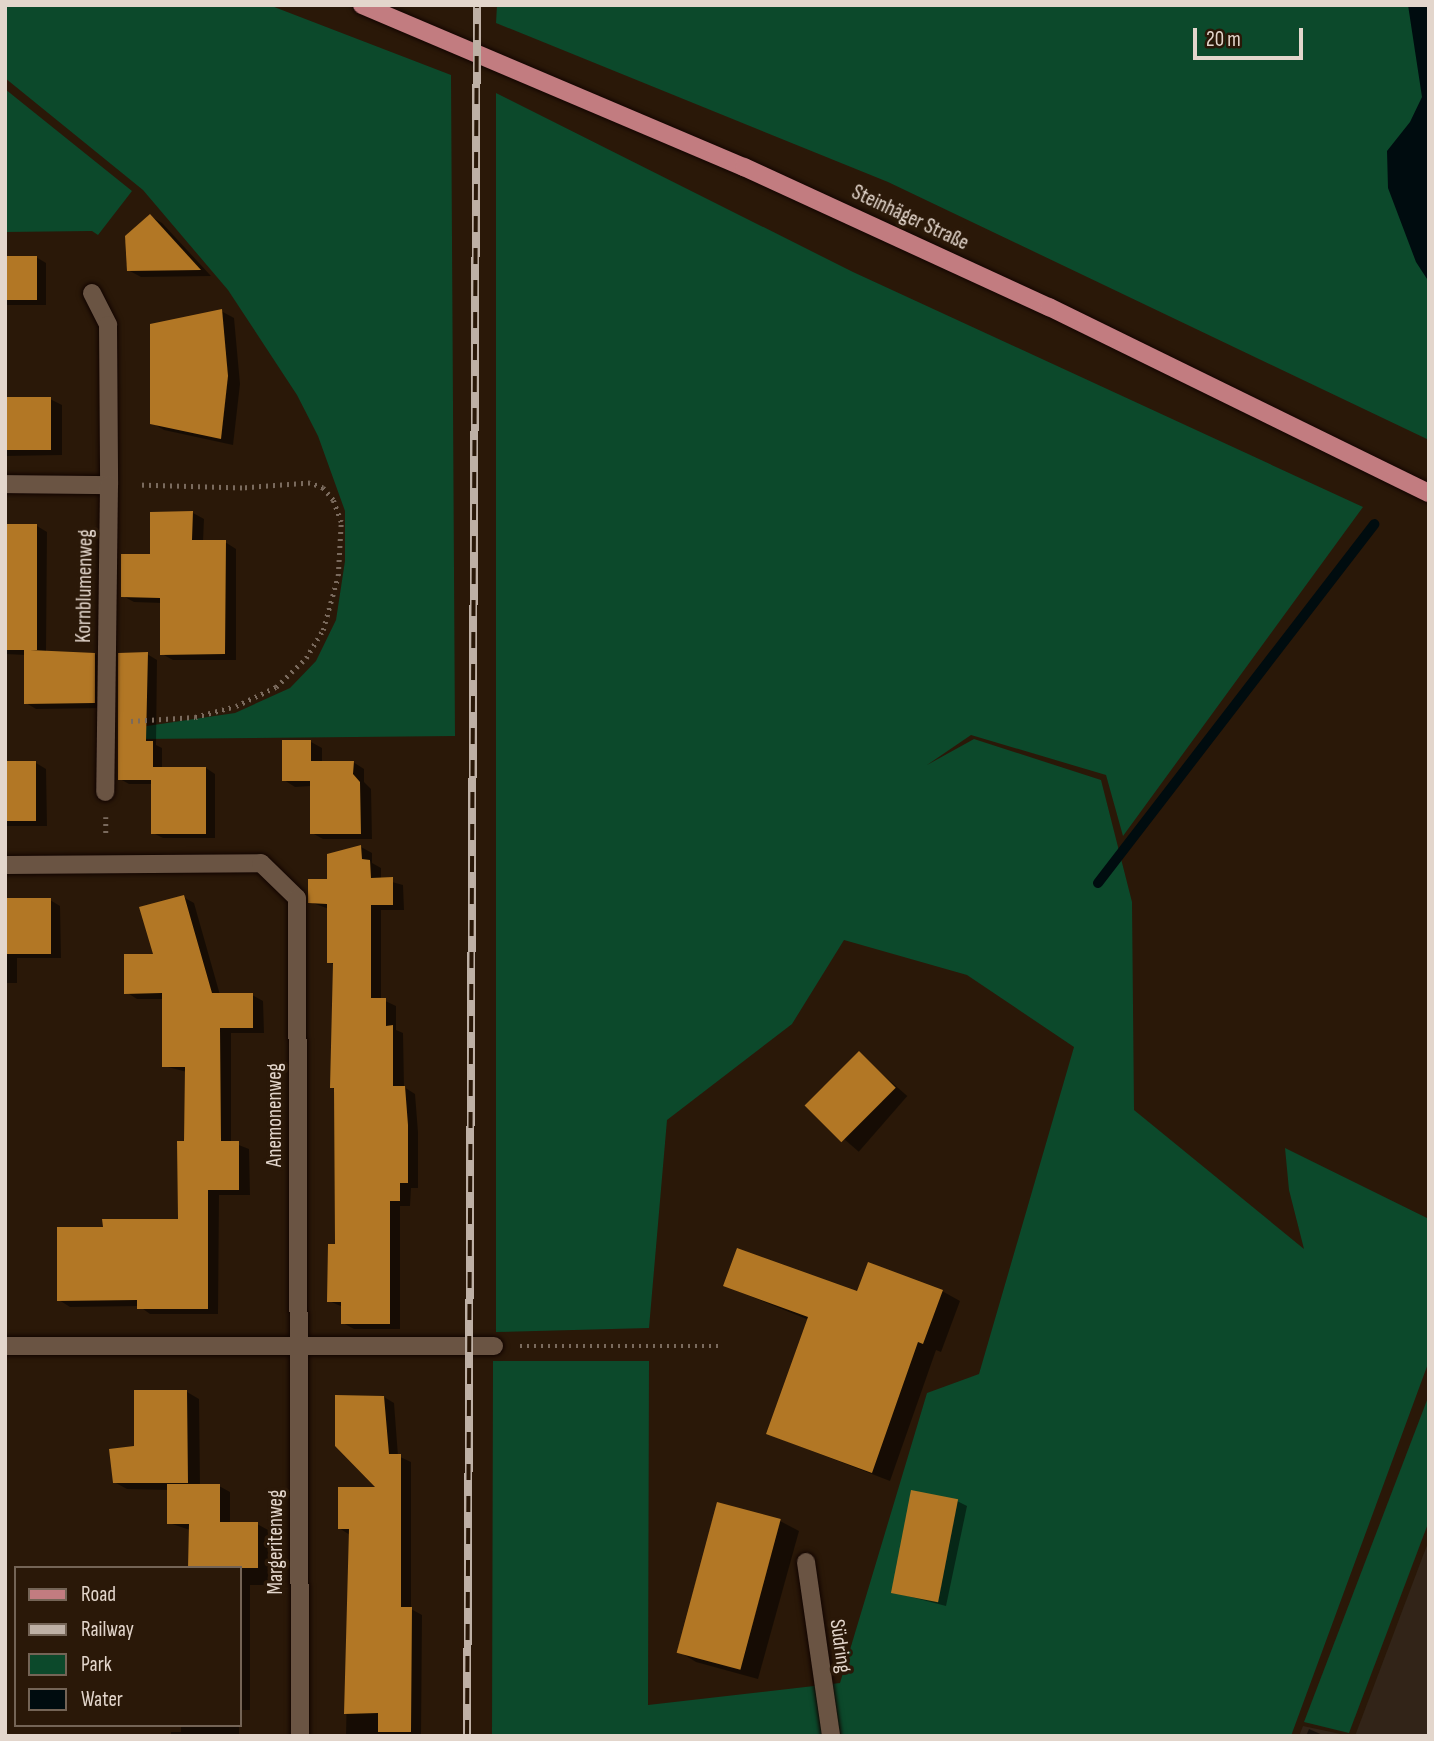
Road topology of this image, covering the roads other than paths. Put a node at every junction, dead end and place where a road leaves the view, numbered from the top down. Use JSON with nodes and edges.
{"nodes":[{"id":1,"x":362,"y":5,"type":"edge"},
{"id":2,"x":92,"y":293,"type":"dead end"},
{"id":3,"x":5,"y":484,"type":"edge"},
{"id":4,"x":109,"y":485,"type":"junction"},
{"id":5,"x":1429,"y":493,"type":"edge"},
{"id":6,"x":105,"y":792,"type":"road end"},
{"id":7,"x":5,"y":866,"type":"edge"},
{"id":8,"x":5,"y":1346,"type":"edge"},
{"id":9,"x":494,"y":1346,"type":"road end"},
{"id":10,"x":298,"y":1347,"type":"junction"},
{"id":11,"x":806,"y":1562,"type":"dead end"},
{"id":12,"x":300,"y":1736,"type":"edge"},
{"id":13,"x":831,"y":1736,"type":"edge"}],
"edges":[{"from":1,"to":5,"type":"main road","name":"Steinhäger Straße"},
{"from":2,"to":4,"type":"street","name":"Kornblumenweg"},
{"from":3,"to":4,"type":"street"},
{"from":4,"to":6,"type":"street","name":"Kornblumenweg"},
{"from":7,"to":10,"type":"street","name":"Anemonenweg"},
{"from":8,"to":10,"type":"street"},
{"from":9,"to":10,"type":"street"},
{"from":10,"to":12,"type":"street","name":"Margeritenweg"},
{"from":11,"to":13,"type":"street","name":"Südring"}]}
